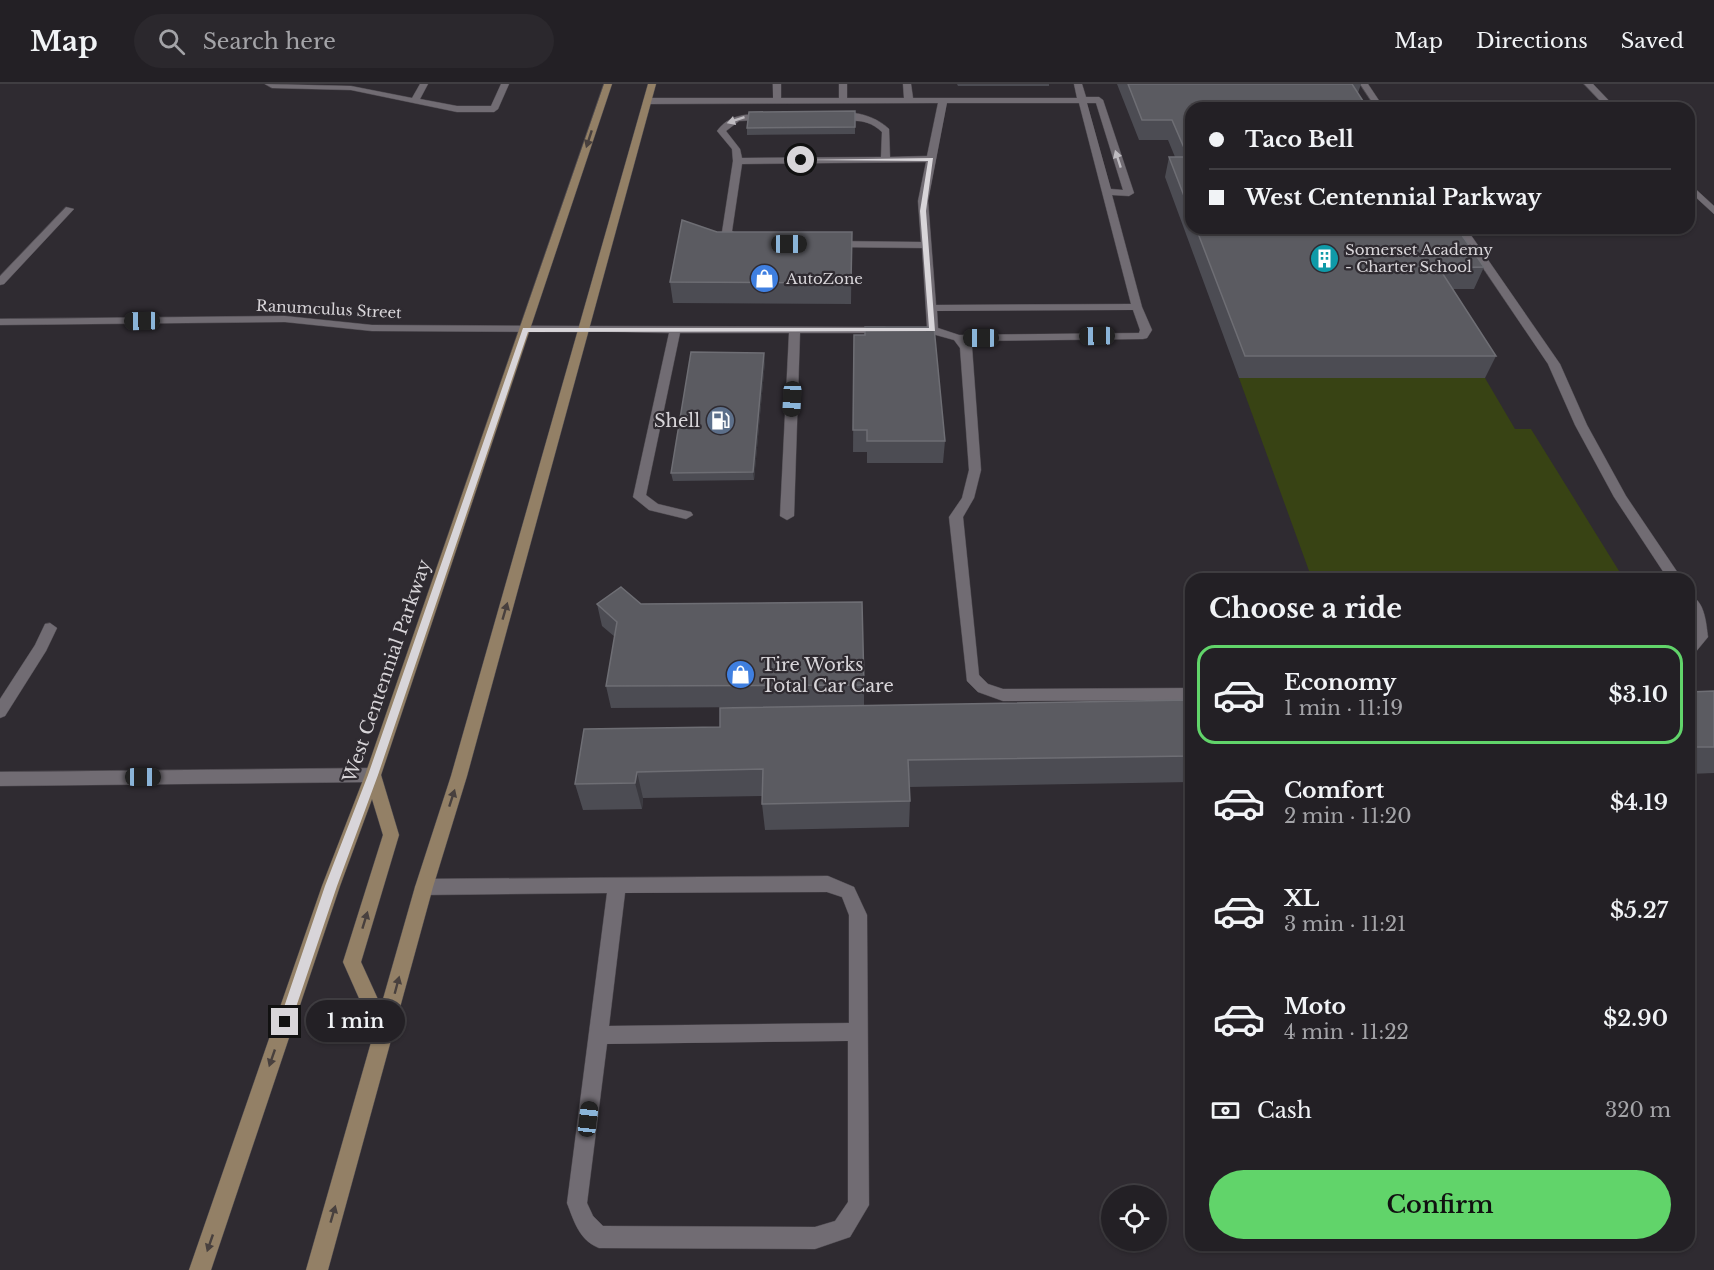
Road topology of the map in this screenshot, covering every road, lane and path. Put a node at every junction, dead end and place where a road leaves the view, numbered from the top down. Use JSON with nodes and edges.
{"nodes":[{"id":1,"x":269,"y":84,"type":"edge"},
{"id":2,"x":424,"y":84,"type":"edge"},
{"id":3,"x":505,"y":84,"type":"edge"},
{"id":4,"x":608,"y":84,"type":"edge"},
{"id":5,"x":652,"y":84,"type":"edge"},
{"id":6,"x":777,"y":84,"type":"edge"},
{"id":7,"x":843,"y":84,"type":"edge"},
{"id":8,"x":907,"y":84,"type":"edge"},
{"id":9,"x":1078,"y":84,"type":"edge"},
{"id":10,"x":1364,"y":84,"type":"edge"},
{"id":11,"x":1588,"y":84,"type":"edge"},
{"id":12,"x":1080,"y":99,"type":"junction"},
{"id":13,"x":414,"y":100,"type":"junction"},
{"id":14,"x":777,"y":100,"type":"junction"},
{"id":15,"x":647,"y":101,"type":"junction"},
{"id":16,"x":843,"y":101,"type":"junction"},
{"id":17,"x":909,"y":101,"type":"junction"},
{"id":18,"x":943,"y":101,"type":"junction"},
{"id":19,"x":1376,"y":102,"type":"edge"},
{"id":20,"x":1606,"y":102,"type":"edge"},
{"id":21,"x":780,"y":117,"type":"edge"},
{"id":22,"x":827,"y":117,"type":"edge"},
{"id":23,"x":931,"y":159,"type":"junction"},
{"id":24,"x":885,"y":160,"type":"junction"},
{"id":25,"x":738,"y":161,"type":"junction"},
{"id":26,"x":1106,"y":192,"type":"junction"},
{"id":27,"x":1695,"y":192,"type":"edge"},
{"id":28,"x":69,"y":209,"type":"dead end"},
{"id":29,"x":1714,"y":211,"type":"edge"},
{"id":30,"x":1465,"y":234,"type":"edge"},
{"id":31,"x":755,"y":244,"type":"edge"},
{"id":32,"x":824,"y":244,"type":"edge"},
{"id":33,"x":926,"y":245,"type":"junction"},
{"id":34,"x":0,"y":282,"type":"edge"},
{"id":35,"x":1137,"y":307,"type":"junction"},
{"id":36,"x":931,"y":308,"type":"junction"},
{"id":37,"x":0,"y":322,"type":"edge"},
{"id":38,"x":525,"y":329,"type":"junction"},
{"id":39,"x":585,"y":329,"type":"junction"},
{"id":40,"x":675,"y":329,"type":"junction"},
{"id":41,"x":795,"y":329,"type":"junction"},
{"id":42,"x":933,"y":330,"type":"junction"},
{"id":43,"x":958,"y":338,"type":"junction"},
{"id":44,"x":686,"y":515,"type":"dead end"},
{"id":45,"x":787,"y":516,"type":"dead end"},
{"id":46,"x":1671,"y":573,"type":"edge"},
{"id":47,"x":1695,"y":609,"type":"edge"},
{"id":48,"x":50,"y":628,"type":"dead end"},
{"id":49,"x":1695,"y":644,"type":"edge"},
{"id":50,"x":1185,"y":694,"type":"edge"},
{"id":51,"x":0,"y":712,"type":"edge"},
{"id":52,"x":373,"y":775,"type":"junction"},
{"id":53,"x":0,"y":779,"type":"edge"},
{"id":54,"x":617,"y":886,"type":"junction"},
{"id":55,"x":424,"y":887,"type":"junction"},
{"id":56,"x":858,"y":1032,"type":"junction"},
{"id":57,"x":384,"y":1033,"type":"junction"},
{"id":58,"x":598,"y":1035,"type":"junction"},
{"id":59,"x":201,"y":1270,"type":"edge"},
{"id":60,"x":317,"y":1270,"type":"edge"}],
"edges":[{"from":1,"to":13,"type":"street"},
{"from":2,"to":13,"type":"street"},
{"from":3,"to":13,"type":"street"},
{"from":4,"to":38,"type":"main road","name":"West Centennial Parkway","one_way":true},
{"from":5,"to":15,"type":"main road"},
{"from":6,"to":14,"type":"street"},
{"from":7,"to":16,"type":"street"},
{"from":8,"to":17,"type":"street"},
{"from":9,"to":12,"type":"street"},
{"from":10,"to":19,"type":"street"},
{"from":11,"to":20,"type":"street"},
{"from":12,"to":18,"type":"street"},
{"from":12,"to":26,"type":"street"},
{"from":26,"to":12,"type":"street","one_way":true},
{"from":14,"to":15,"type":"street"},
{"from":14,"to":16,"type":"street"},
{"from":15,"to":39,"type":"main road"},
{"from":16,"to":17,"type":"street"},
{"from":17,"to":18,"type":"street"},
{"from":18,"to":23,"type":"street"},
{"from":21,"to":25,"type":"street","one_way":true},
{"from":22,"to":24,"type":"street"},
{"from":23,"to":24,"type":"street"},
{"from":23,"to":33,"type":"street"},
{"from":24,"to":25,"type":"street"},
{"from":25,"to":31,"type":"street"},
{"from":26,"to":35,"type":"street"},
{"from":27,"to":29,"type":"street"},
{"from":28,"to":34,"type":"street"},
{"from":30,"to":46,"type":"street"},
{"from":32,"to":33,"type":"street"},
{"from":33,"to":36,"type":"street"},
{"from":35,"to":36,"type":"street"},
{"from":35,"to":43,"type":"street","name":"Ranumculus Street"},
{"from":36,"to":42,"type":"street"},
{"from":37,"to":38,"type":"street","name":"Ranumculus Street"},
{"from":38,"to":39,"type":"street","name":"Ranumculus Street"},
{"from":38,"to":52,"type":"main road","name":"West Centennial Parkway"},
{"from":39,"to":40,"type":"street","name":"Ranumculus Street"},
{"from":55,"to":39,"type":"main road","one_way":true},
{"from":40,"to":41,"type":"street","name":"Ranumculus Street"},
{"from":40,"to":44,"type":"street"},
{"from":41,"to":42,"type":"street","name":"Ranumculus Street"},
{"from":41,"to":45,"type":"street"},
{"from":42,"to":43,"type":"street","name":"Ranumculus Street"},
{"from":43,"to":50,"type":"street"},
{"from":47,"to":49,"type":"street"},
{"from":48,"to":51,"type":"street"},
{"from":52,"to":53,"type":"street"},
{"from":57,"to":52,"type":"main road","one_way":true},
{"from":52,"to":59,"type":"main road","name":"West Centennial Parkway","one_way":true},
{"from":54,"to":55,"type":"street"},
{"from":54,"to":56,"type":"street"},
{"from":54,"to":58,"type":"street"},
{"from":57,"to":55,"type":"main road","one_way":true},
{"from":56,"to":58,"type":"street"},
{"from":56,"to":58,"type":"street"},
{"from":60,"to":57,"type":"main road","one_way":true}]}
